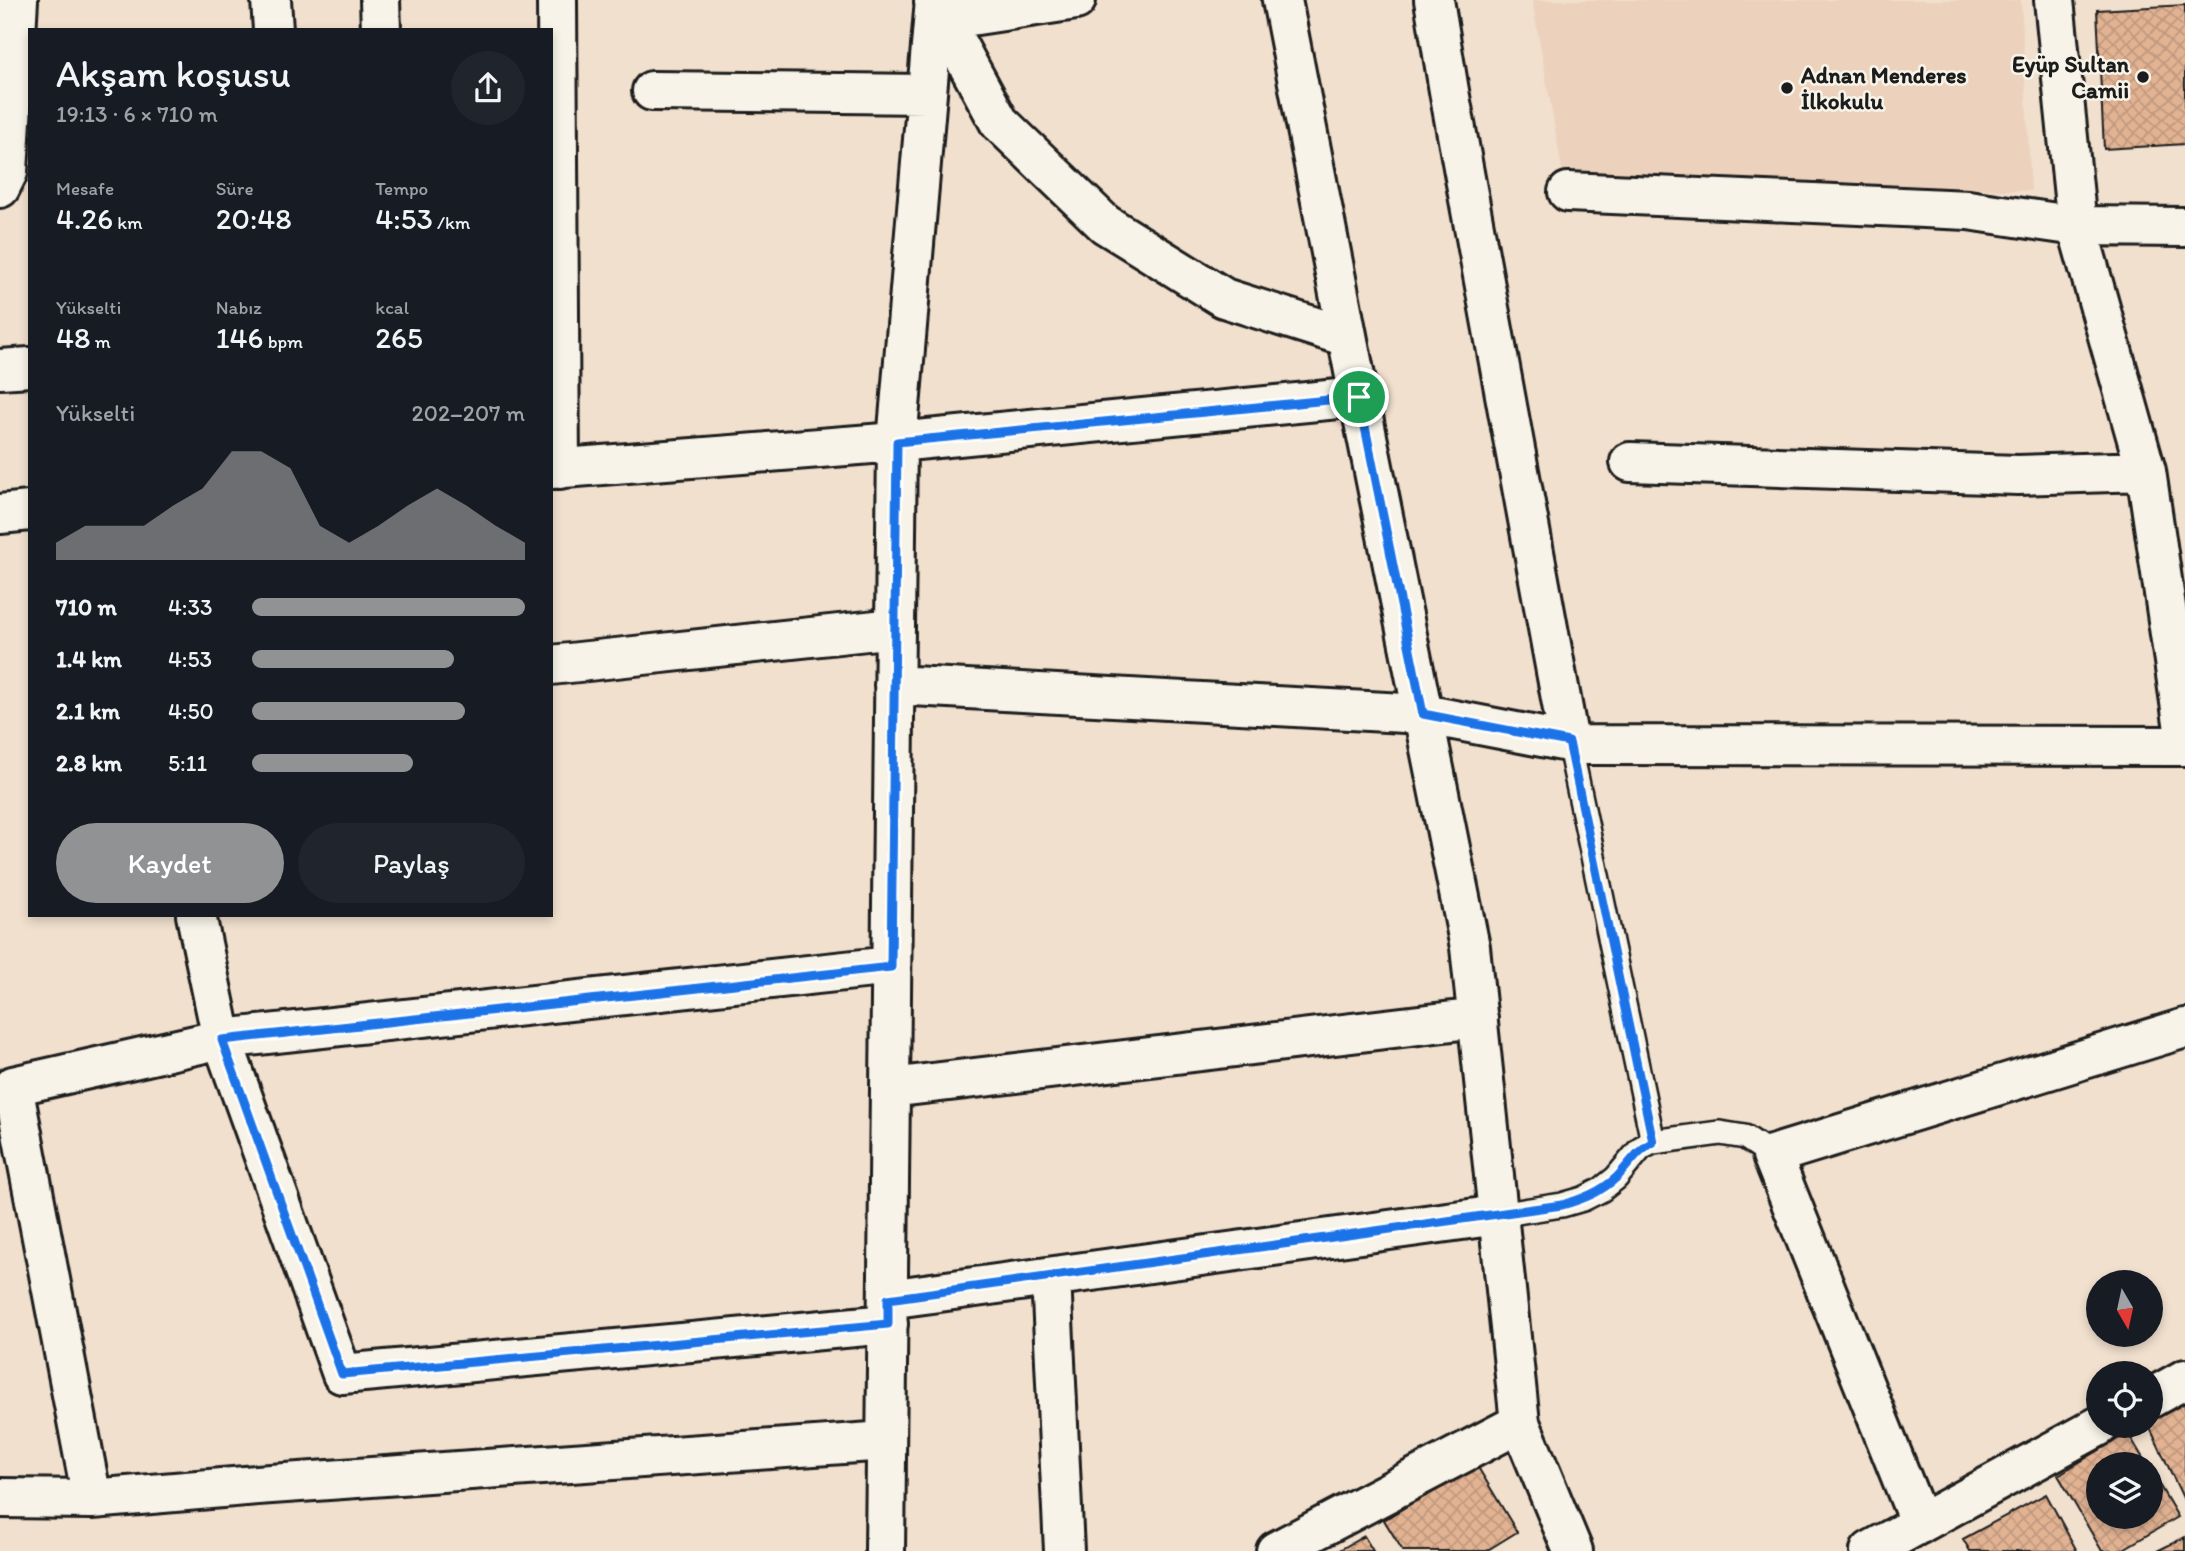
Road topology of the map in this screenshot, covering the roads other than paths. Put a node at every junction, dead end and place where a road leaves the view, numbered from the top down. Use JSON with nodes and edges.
{"nodes":[{"id":1,"x":18,"y":0,"type":"edge"},
{"id":2,"x":271,"y":0,"type":"edge"},
{"id":3,"x":380,"y":0,"type":"edge"},
{"id":4,"x":557,"y":0,"type":"edge"},
{"id":5,"x":1076,"y":0,"type":"edge"},
{"id":6,"x":1282,"y":0,"type":"edge"},
{"id":7,"x":1434,"y":0,"type":"edge"},
{"id":8,"x":2054,"y":0,"type":"edge"},
{"id":9,"x":938,"y":7,"type":"edge"},
{"id":10,"x":273,"y":28,"type":"edge"},
{"id":11,"x":380,"y":28,"type":"edge"},
{"id":12,"x":652,"y":91,"type":"dead end"},
{"id":13,"x":927,"y":94,"type":"junction"},
{"id":14,"x":0,"y":188,"type":"edge"},
{"id":15,"x":1567,"y":192,"type":"dead end"},
{"id":16,"x":2077,"y":226,"type":"junction"},
{"id":17,"x":2185,"y":227,"type":"edge"},
{"id":18,"x":1347,"y":337,"type":"junction"},
{"id":19,"x":28,"y":367,"type":"edge"},
{"id":20,"x":0,"y":369,"type":"edge"},
{"id":21,"x":1359,"y":397,"type":"junction"},
{"id":22,"x":897,"y":442,"type":"junction"},
{"id":23,"x":1630,"y":462,"type":"dead end"},
{"id":24,"x":556,"y":469,"type":"edge"},
{"id":25,"x":2146,"y":471,"type":"junction"},
{"id":26,"x":28,"y":511,"type":"edge"},
{"id":27,"x":0,"y":514,"type":"edge"},
{"id":28,"x":895,"y":628,"type":"junction"},
{"id":29,"x":553,"y":665,"type":"edge"},
{"id":30,"x":894,"y":685,"type":"junction"},
{"id":31,"x":1423,"y":714,"type":"junction"},
{"id":32,"x":2185,"y":736,"type":"edge"},
{"id":33,"x":1569,"y":742,"type":"junction"},
{"id":34,"x":2185,"y":746,"type":"edge"},
{"id":35,"x":195,"y":917,"type":"edge"},
{"id":36,"x":891,"y":967,"type":"junction"},
{"id":37,"x":1478,"y":1018,"type":"junction"},
{"id":38,"x":2185,"y":1028,"type":"edge"},
{"id":39,"x":222,"y":1040,"type":"junction"},
{"id":40,"x":890,"y":1088,"type":"junction"},
{"id":41,"x":1653,"y":1142,"type":"junction"},
{"id":42,"x":1772,"y":1155,"type":"junction"},
{"id":43,"x":1498,"y":1215,"type":"junction"},
{"id":44,"x":1051,"y":1277,"type":"junction"},
{"id":45,"x":888,"y":1311,"type":"junction"},
{"id":46,"x":2185,"y":1379,"type":"edge"},
{"id":47,"x":2163,"y":1391,"type":"edge"},
{"id":48,"x":1520,"y":1423,"type":"junction"},
{"id":49,"x":2086,"y":1433,"type":"edge"},
{"id":50,"x":886,"y":1441,"type":"junction"},
{"id":51,"x":0,"y":1498,"type":"edge"},
{"id":52,"x":92,"y":1499,"type":"junction"},
{"id":53,"x":1920,"y":1524,"type":"junction"},
{"id":54,"x":885,"y":1551,"type":"edge"},
{"id":55,"x":1064,"y":1551,"type":"edge"},
{"id":56,"x":1276,"y":1551,"type":"edge"},
{"id":57,"x":1573,"y":1551,"type":"edge"},
{"id":58,"x":1870,"y":1551,"type":"edge"}],
"edges":[{"from":1,"to":14,"type":"street"},
{"from":2,"to":10,"type":"street"},
{"from":3,"to":11,"type":"street"},
{"from":4,"to":24,"type":"street"},
{"from":5,"to":9,"type":"street"},
{"from":6,"to":18,"type":"street"},
{"from":7,"to":33,"type":"street"},
{"from":8,"to":16,"type":"street"},
{"from":9,"to":13,"type":"street"},
{"from":9,"to":18,"type":"street"},
{"from":12,"to":13,"type":"street"},
{"from":13,"to":22,"type":"street"},
{"from":15,"to":16,"type":"street"},
{"from":16,"to":17,"type":"street"},
{"from":16,"to":25,"type":"street"},
{"from":18,"to":21,"type":"street"},
{"from":19,"to":20,"type":"street"},
{"from":21,"to":22,"type":"street"},
{"from":21,"to":31,"type":"street"},
{"from":22,"to":24,"type":"street"},
{"from":22,"to":28,"type":"street"},
{"from":23,"to":25,"type":"street"},
{"from":25,"to":32,"type":"street"},
{"from":26,"to":27,"type":"street"},
{"from":28,"to":29,"type":"street"},
{"from":28,"to":30,"type":"street"},
{"from":30,"to":31,"type":"street"},
{"from":30,"to":36,"type":"street"},
{"from":31,"to":33,"type":"street"},
{"from":31,"to":37,"type":"street"},
{"from":33,"to":34,"type":"street"},
{"from":33,"to":41,"type":"lane"},
{"from":35,"to":39,"type":"street"},
{"from":36,"to":39,"type":"street"},
{"from":36,"to":40,"type":"street"},
{"from":37,"to":40,"type":"street"},
{"from":37,"to":43,"type":"street"},
{"from":38,"to":42,"type":"street"},
{"from":39,"to":45,"type":"street"},
{"from":39,"to":52,"type":"street"},
{"from":40,"to":45,"type":"street"},
{"from":41,"to":42,"type":"lane"},
{"from":41,"to":43,"type":"lane"},
{"from":42,"to":53,"type":"street"},
{"from":43,"to":44,"type":"street"},
{"from":43,"to":48,"type":"street"},
{"from":44,"to":45,"type":"street"},
{"from":44,"to":55,"type":"street"},
{"from":45,"to":50,"type":"street"},
{"from":46,"to":47,"type":"street"},
{"from":48,"to":56,"type":"street"},
{"from":48,"to":57,"type":"street"},
{"from":49,"to":53,"type":"street"},
{"from":50,"to":52,"type":"street"},
{"from":50,"to":54,"type":"street"},
{"from":51,"to":52,"type":"street"},
{"from":53,"to":58,"type":"street"}]}
